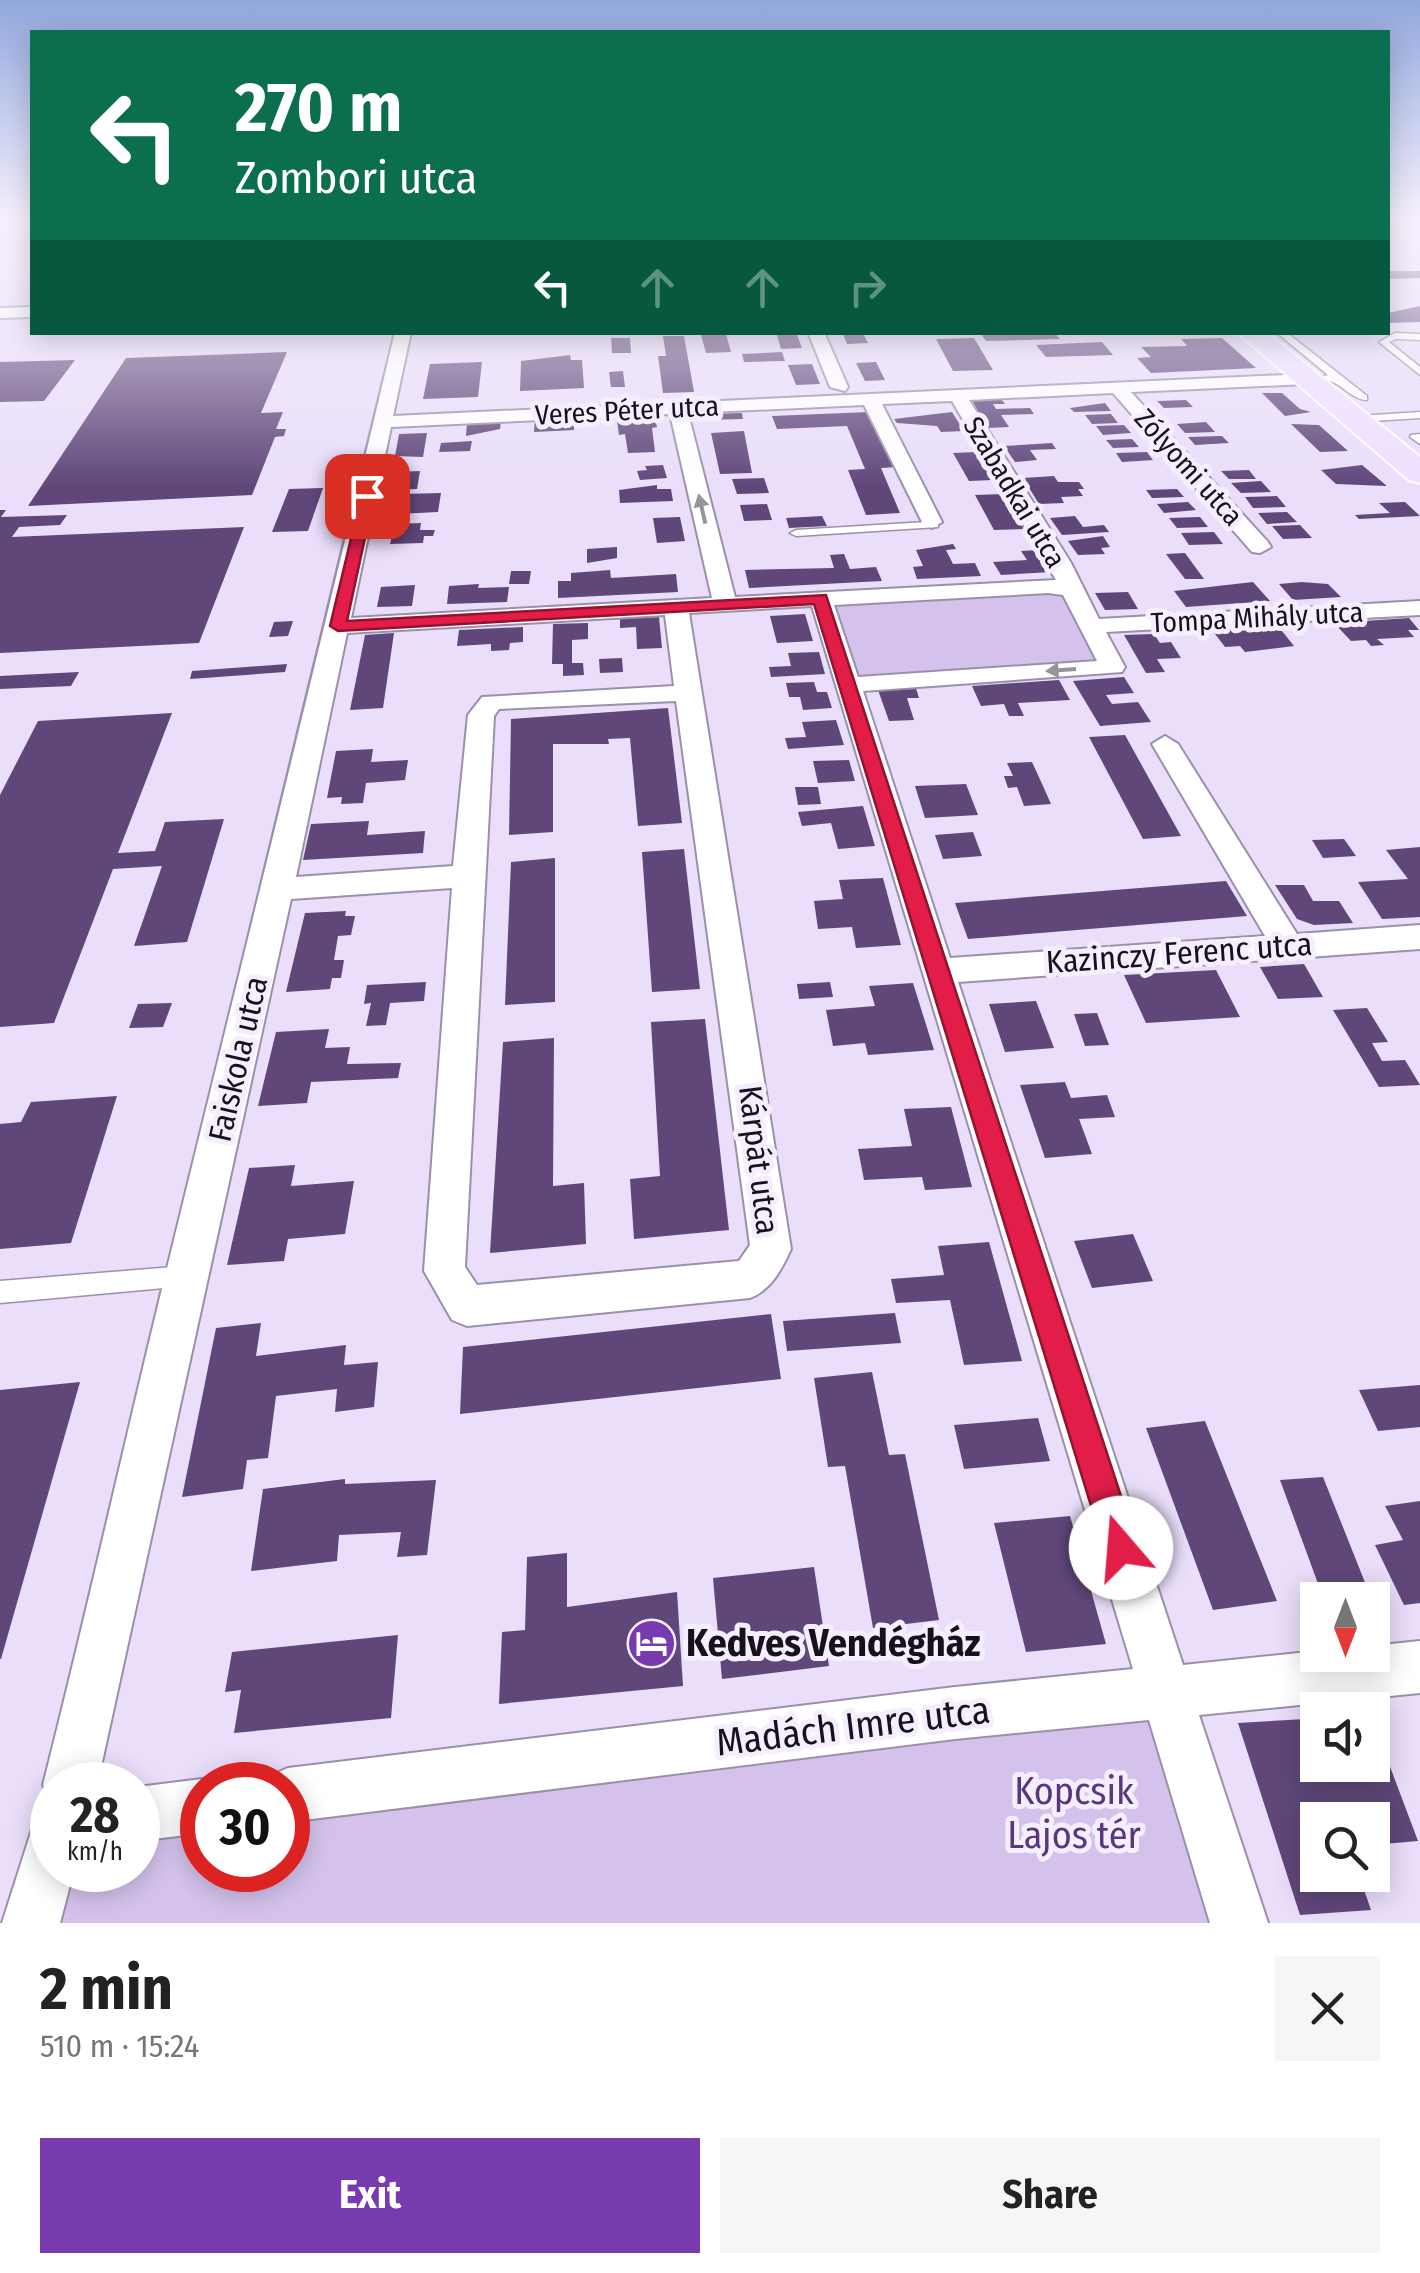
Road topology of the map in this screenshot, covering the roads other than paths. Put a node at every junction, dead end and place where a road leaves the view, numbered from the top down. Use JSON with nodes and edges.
{"nodes":[{"id":1,"x":0,"y":312,"type":"edge"},
{"id":2,"x":30,"y":312,"type":"edge"},
{"id":3,"x":403,"y":335,"type":"edge"},
{"id":4,"x":817,"y":335,"type":"edge"},
{"id":5,"x":1255,"y":335,"type":"edge"},
{"id":6,"x":1283,"y":335,"type":"edge"},
{"id":7,"x":1420,"y":336,"type":"edge"},
{"id":8,"x":1420,"y":372,"type":"edge"},
{"id":9,"x":1321,"y":378,"type":"junction"},
{"id":10,"x":840,"y":387,"type":"dead end"},
{"id":11,"x":1117,"y":388,"type":"junction"},
{"id":12,"x":958,"y":395,"type":"junction"},
{"id":13,"x":870,"y":398,"type":"junction"},
{"id":14,"x":678,"y":408,"type":"junction"},
{"id":15,"x":1361,"y":409,"type":"junction"},
{"id":16,"x":1420,"y":416,"type":"edge"},
{"id":17,"x":384,"y":422,"type":"junction"},
{"id":18,"x":1420,"y":473,"type":"edge"},
{"id":19,"x":932,"y":522,"type":"joint"},
{"id":20,"x":796,"y":533,"type":"dead end"},
{"id":21,"x":1260,"y":547,"type":"dead end"},
{"id":22,"x":1071,"y":589,"type":"junction"},
{"id":23,"x":821,"y":599,"type":"junction"},
{"id":24,"x":725,"y":604,"type":"junction"},
{"id":25,"x":676,"y":607,"type":"junction"},
{"id":26,"x":1420,"y":608,"type":"edge"},
{"id":27,"x":338,"y":626,"type":"junction"},
{"id":28,"x":1093,"y":626,"type":"junction"},
{"id":29,"x":846,"y":685,"type":"junction"},
{"id":30,"x":688,"y":693,"type":"junction"},
{"id":31,"x":1165,"y":744,"type":"dead end"},
{"id":32,"x":468,"y":876,"type":"junction"},
{"id":33,"x":278,"y":889,"type":"junction"},
{"id":34,"x":1420,"y":936,"type":"edge"},
{"id":35,"x":1287,"y":946,"type":"junction"},
{"id":36,"x":938,"y":971,"type":"junction"},
{"id":37,"x":186,"y":1276,"type":"junction"},
{"id":38,"x":0,"y":1292,"type":"edge"},
{"id":39,"x":1420,"y":1666,"type":"edge"},
{"id":40,"x":1168,"y":1693,"type":"junction"},
{"id":41,"x":76,"y":1762,"type":"edge"},
{"id":42,"x":310,"y":1792,"type":"edge"},
{"id":43,"x":39,"y":1892,"type":"edge"},
{"id":44,"x":30,"y":1923,"type":"edge"},
{"id":45,"x":1239,"y":1923,"type":"edge"}],
"edges":[{"from":1,"to":2,"type":"street"},
{"from":3,"to":17,"type":"street","name":"Faiskola utca"},
{"from":4,"to":10,"type":"street"},
{"from":5,"to":9,"type":"main road"},
{"from":6,"to":9,"type":"lane"},
{"from":7,"to":8,"type":"lane"},
{"from":9,"to":11,"type":"street","name":"Veres Péter utca"},
{"from":9,"to":15,"type":"main road"},
{"from":11,"to":12,"type":"street","name":"Veres Péter utca"},
{"from":11,"to":21,"type":"street","name":"Zólyomi utca"},
{"from":12,"to":13,"type":"street","name":"Veres Péter utca"},
{"from":12,"to":22,"type":"street","name":"Szabadkai utca"},
{"from":13,"to":14,"type":"street","name":"Veres Péter utca"},
{"from":13,"to":19,"type":"street"},
{"from":14,"to":17,"type":"street","name":"Veres Péter utca"},
{"from":24,"to":14,"type":"street","one_way":true},
{"from":15,"to":16,"type":"lane"},
{"from":15,"to":18,"type":"main road"},
{"from":17,"to":27,"type":"street","name":"Faiskola utca"},
{"from":19,"to":20,"type":"lane"},
{"from":22,"to":23,"type":"street"},
{"from":22,"to":28,"type":"street","name":"Szabadkai utca"},
{"from":23,"to":24,"type":"street"},
{"from":23,"to":29,"type":"street"},
{"from":24,"to":25,"type":"street"},
{"from":25,"to":27,"type":"street"},
{"from":25,"to":30,"type":"street"},
{"from":26,"to":28,"type":"street","name":"Tompa Mihály utca"},
{"from":27,"to":33,"type":"street","name":"Faiskola utca"},
{"from":28,"to":29,"type":"street","name":"Szabadkai utca","one_way":true},
{"from":29,"to":36,"type":"street"},
{"from":30,"to":32,"type":"street","name":"Kárpát utca"},
{"from":30,"to":32,"type":"street","name":"Kárpát utca"},
{"from":31,"to":35,"type":"street"},
{"from":32,"to":33,"type":"street"},
{"from":33,"to":37,"type":"street","name":"Faiskola utca"},
{"from":34,"to":35,"type":"street","name":"Kazinczy Ferenc utca"},
{"from":35,"to":36,"type":"street","name":"Kazinczy Ferenc utca"},
{"from":36,"to":40,"type":"street"},
{"from":37,"to":38,"type":"lane"},
{"from":37,"to":41,"type":"street","name":"Faiskola utca"},
{"from":39,"to":40,"type":"street","name":"Madách Imre utca"},
{"from":40,"to":42,"type":"street","name":"Madách Imre utca"},
{"from":40,"to":45,"type":"street"},
{"from":43,"to":44,"type":"street"}]}
